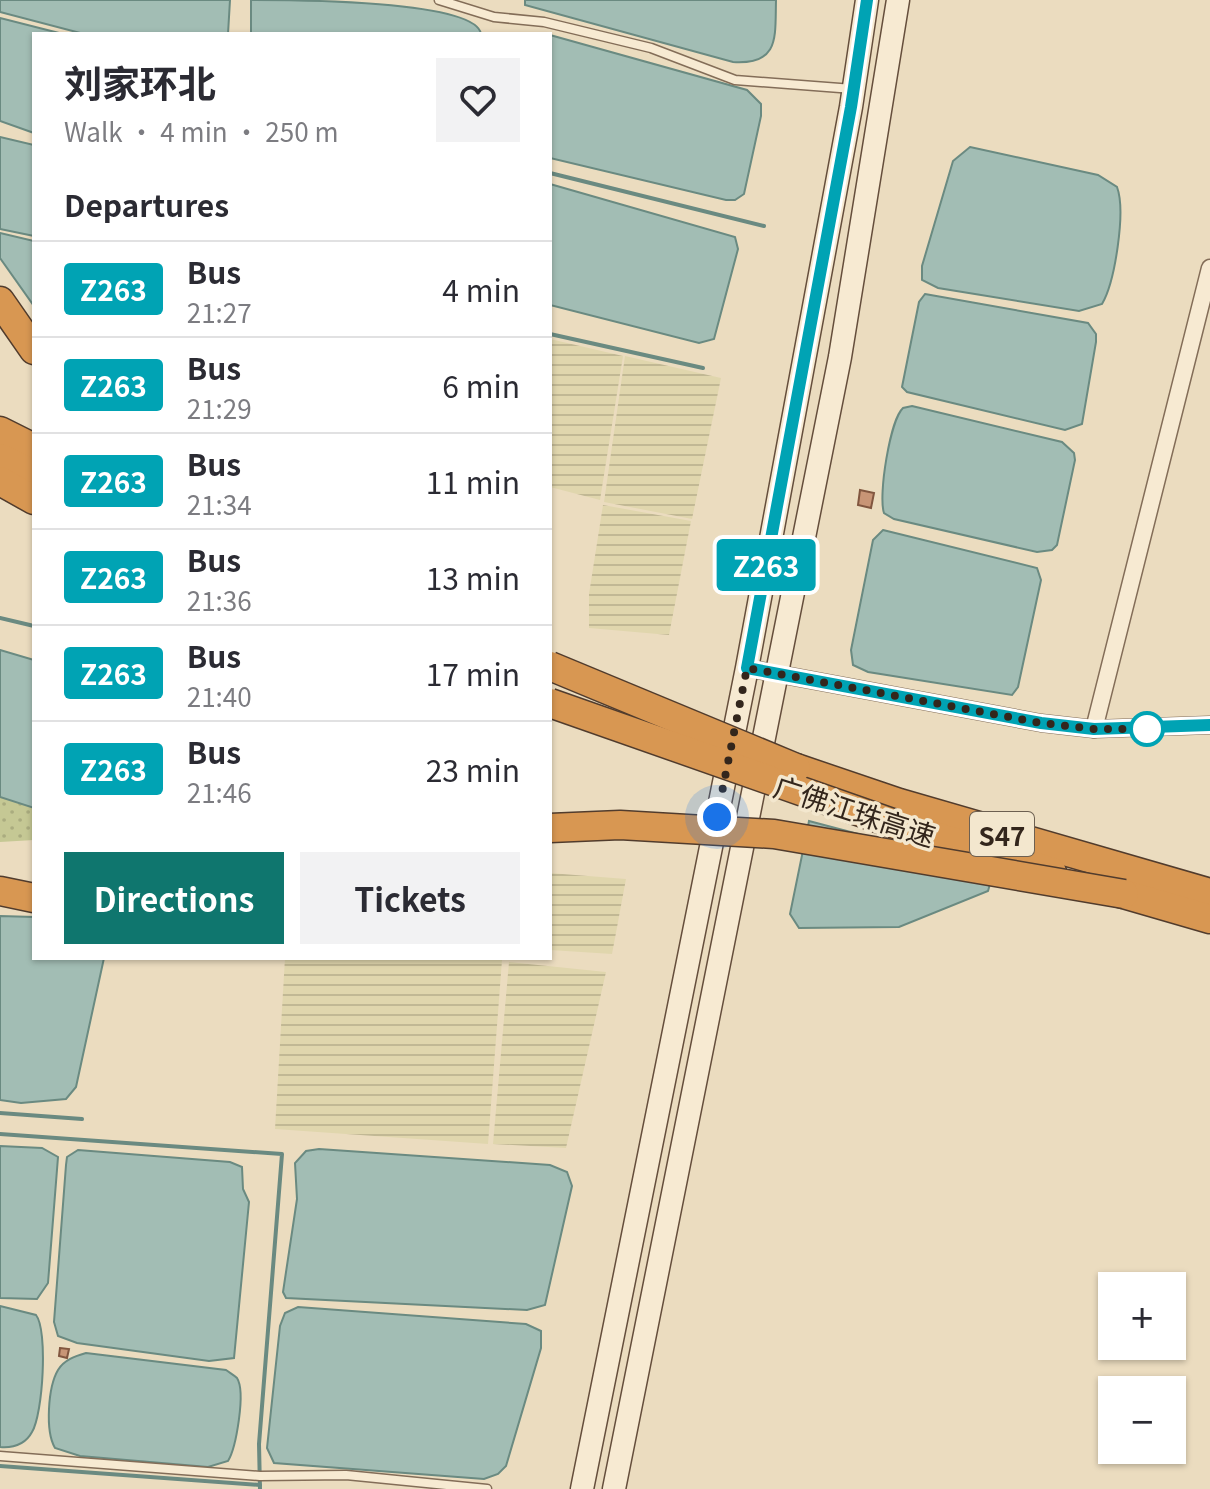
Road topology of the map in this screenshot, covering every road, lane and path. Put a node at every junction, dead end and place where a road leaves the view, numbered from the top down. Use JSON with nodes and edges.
{"nodes":[{"id":1,"x":439,"y":0,"type":"edge"},
{"id":2,"x":867,"y":0,"type":"edge"},
{"id":3,"x":898,"y":0,"type":"edge"},
{"id":4,"x":854,"y":89,"type":"junction"},
{"id":5,"x":1210,"y":268,"type":"edge"},
{"id":6,"x":0,"y":301,"type":"edge"},
{"id":7,"x":32,"y":347,"type":"edge"},
{"id":8,"x":0,"y":431,"type":"edge"},
{"id":9,"x":32,"y":447,"type":"edge"},
{"id":10,"x":0,"y":458,"type":"edge"},
{"id":11,"x":32,"y":474,"type":"edge"},
{"id":12,"x":0,"y":481,"type":"edge"},
{"id":13,"x":32,"y":499,"type":"edge"},
{"id":14,"x":552,"y":667,"type":"edge"},
{"id":15,"x":747,"y":668,"type":"junction"},
{"id":16,"x":779,"y":674,"type":"junction"},
{"id":17,"x":552,"y":680,"type":"edge"},
{"id":18,"x":552,"y":704,"type":"edge"},
{"id":19,"x":1210,"y":725,"type":"edge"},
{"id":20,"x":1094,"y":729,"type":"junction"},
{"id":21,"x":796,"y":768,"type":"junction"},
{"id":22,"x":552,"y":828,"type":"edge"},
{"id":23,"x":0,"y":891,"type":"edge"},
{"id":24,"x":1210,"y":893,"type":"edge"},
{"id":25,"x":1124,"y":894,"type":"junction"},
{"id":26,"x":32,"y":898,"type":"edge"},
{"id":27,"x":0,"y":908,"type":"edge"},
{"id":28,"x":32,"y":914,"type":"edge"},
{"id":29,"x":1210,"y":919,"type":"edge"},
{"id":30,"x":0,"y":1456,"type":"edge"},
{"id":31,"x":487,"y":1489,"type":"edge"},
{"id":32,"x":582,"y":1489,"type":"edge"},
{"id":33,"x":614,"y":1489,"type":"edge"}],
"edges":[{"from":1,"to":4,"type":"lane"},
{"from":2,"to":4,"type":"main road"},
{"from":3,"to":16,"type":"main road"},
{"from":4,"to":15,"type":"main road"},
{"from":5,"to":20,"type":"street"},
{"from":6,"to":7,"type":"highway"},
{"from":8,"to":9,"type":"highway"},
{"from":10,"to":11,"type":"highway"},
{"from":12,"to":13,"type":"highway"},
{"from":14,"to":21,"type":"highway","bridge":true},
{"from":15,"to":16,"type":"street"},
{"from":15,"to":32,"type":"main road"},
{"from":16,"to":20,"type":"street"},
{"from":16,"to":33,"type":"main road"},
{"from":17,"to":21,"type":"highway","name":"广佛江珠高速","number":"S47","bridge":true},
{"from":18,"to":25,"type":"highway","name":"广佛江珠高速","number":"S47","bridge":true},
{"from":19,"to":20,"type":"street"},
{"from":21,"to":24,"type":"highway","name":"广佛江珠高速","number":"S47"},
{"from":22,"to":25,"type":"highway","bridge":true},
{"from":23,"to":26,"type":"highway"},
{"from":25,"to":29,"type":"highway","name":"广佛江珠高速","number":"S47"},
{"from":27,"to":28,"type":"highway"},
{"from":30,"to":31,"type":"lane"}]}
